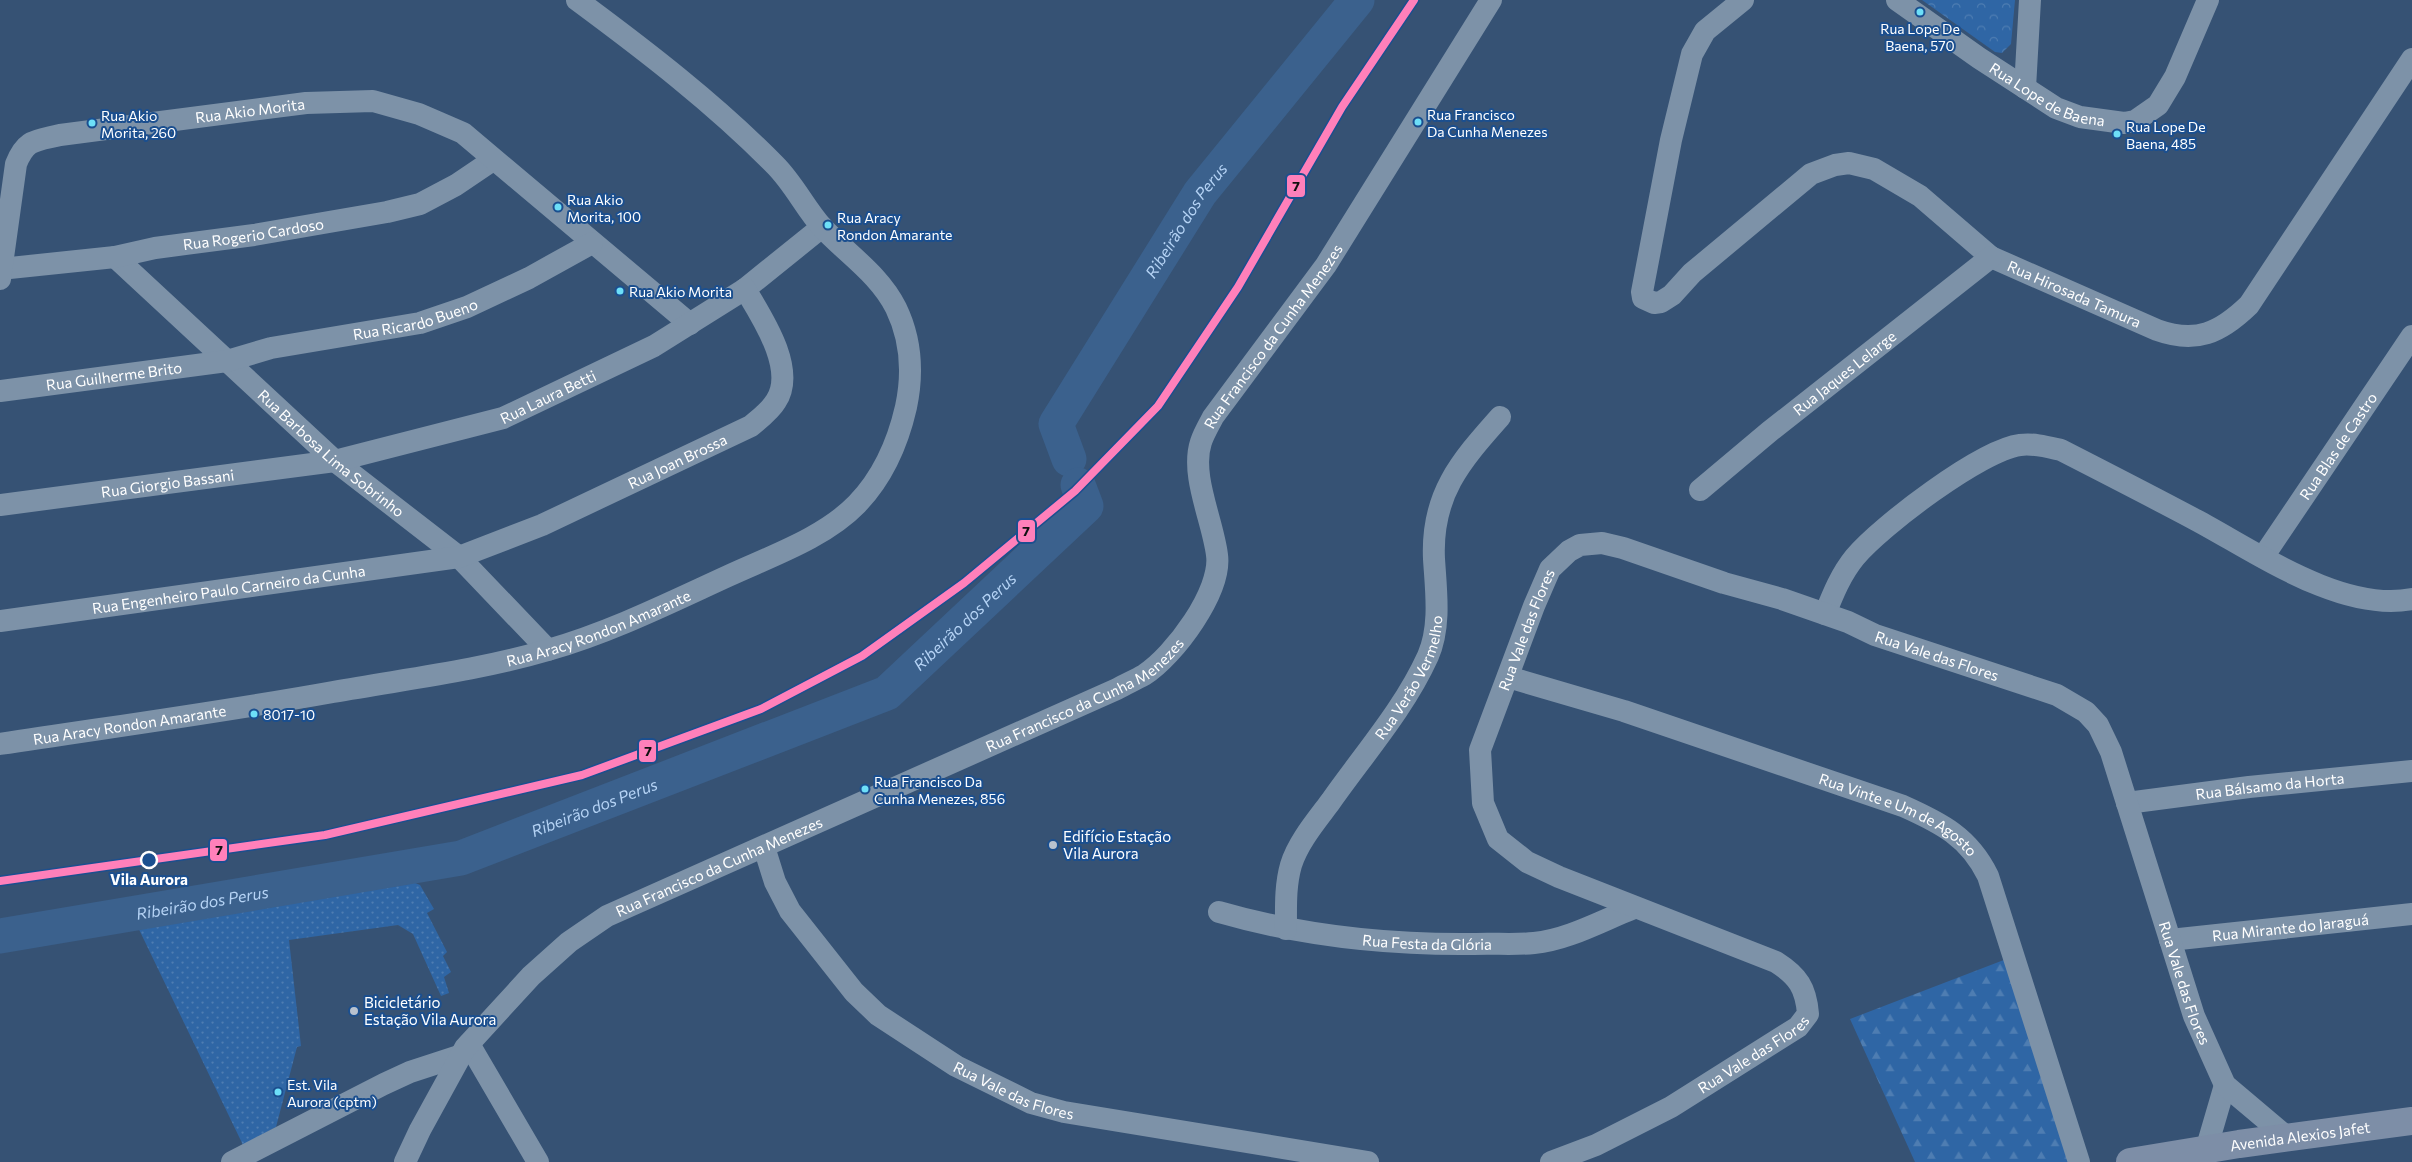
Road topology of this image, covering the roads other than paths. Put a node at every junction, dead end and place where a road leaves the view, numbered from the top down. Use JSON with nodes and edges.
{"nodes":[{"id":1,"x":577,"y":0,"type":"edge"},
{"id":2,"x":1492,"y":0,"type":"edge"},
{"id":3,"x":1743,"y":0,"type":"edge"},
{"id":4,"x":1897,"y":0,"type":"edge"},
{"id":5,"x":2030,"y":0,"type":"edge"},
{"id":6,"x":2208,"y":0,"type":"edge"},
{"id":7,"x":2412,"y":59,"type":"edge"},
{"id":8,"x":2025,"y":88,"type":"junction"},
{"id":9,"x":493,"y":160,"type":"junction"},
{"id":10,"x":822,"y":227,"type":"junction"},
{"id":11,"x":592,"y":243,"type":"junction"},
{"id":12,"x":115,"y":257,"type":"junction"},
{"id":13,"x":1991,"y":257,"type":"junction"},
{"id":14,"x":0,"y":272,"type":"edge"},
{"id":15,"x":745,"y":289,"type":"junction"},
{"id":16,"x":690,"y":324,"type":"junction"},
{"id":17,"x":2412,"y":336,"type":"edge"},
{"id":18,"x":227,"y":361,"type":"junction"},
{"id":19,"x":0,"y":391,"type":"edge"},
{"id":20,"x":1500,"y":417,"type":"dead end"},
{"id":21,"x":335,"y":461,"type":"junction"},
{"id":22,"x":1700,"y":490,"type":"dead end"},
{"id":23,"x":0,"y":505,"type":"edge"},
{"id":24,"x":459,"y":556,"type":"junction"},
{"id":25,"x":2263,"y":557,"type":"junction"},
{"id":26,"x":2412,"y":599,"type":"edge"},
{"id":27,"x":1825,"y":614,"type":"junction"},
{"id":28,"x":0,"y":621,"type":"edge"},
{"id":29,"x":548,"y":650,"type":"junction"},
{"id":30,"x":1508,"y":677,"type":"junction"},
{"id":31,"x":0,"y":744,"type":"edge"},
{"id":32,"x":2412,"y":771,"type":"edge"},
{"id":33,"x":2127,"y":803,"type":"junction"},
{"id":34,"x":764,"y":847,"type":"junction"},
{"id":35,"x":1634,"y":908,"type":"junction"},
{"id":36,"x":1219,"y":912,"type":"dead end"},
{"id":37,"x":2412,"y":914,"type":"edge"},
{"id":38,"x":1286,"y":929,"type":"junction"},
{"id":39,"x":2170,"y":940,"type":"junction"},
{"id":40,"x":464,"y":1050,"type":"junction"},
{"id":41,"x":2225,"y":1085,"type":"junction"},
{"id":42,"x":2412,"y":1121,"type":"edge"},
{"id":43,"x":2288,"y":1138,"type":"junction"},
{"id":44,"x":2206,"y":1150,"type":"junction"},
{"id":45,"x":232,"y":1162,"type":"edge"},
{"id":46,"x":405,"y":1162,"type":"edge"},
{"id":47,"x":538,"y":1162,"type":"edge"},
{"id":48,"x":1368,"y":1162,"type":"edge"},
{"id":49,"x":1551,"y":1162,"type":"edge"},
{"id":50,"x":2079,"y":1162,"type":"edge"},
{"id":51,"x":2130,"y":1162,"type":"edge"}],
"edges":[{"from":1,"to":10,"type":"street","name":"Rua Aracy Rondon Amarante"},
{"from":2,"to":34,"type":"street","name":"Rua Francisco da Cunha Menezes"},
{"from":3,"to":13,"type":"street","name":"Rua Hirosada Tamura"},
{"from":4,"to":8,"type":"street","name":"Rua Lope de Baena"},
{"from":5,"to":8,"type":"street"},
{"from":6,"to":8,"type":"street","name":"Rua Lope de Baena"},
{"from":7,"to":13,"type":"street","name":"Rua Hirosada Tamura"},
{"from":9,"to":11,"type":"street","name":"Rua Akio Morita"},
{"from":9,"to":12,"type":"street","name":"Rua Rogerio Cardoso"},
{"from":9,"to":14,"type":"street","name":"Rua Akio Morita"},
{"from":10,"to":15,"type":"street"},
{"from":10,"to":29,"type":"street","name":"Rua Aracy Rondon Amarante"},
{"from":11,"to":16,"type":"street","name":"Rua Akio Morita"},
{"from":11,"to":18,"type":"street","name":"Rua Ricardo Bueno"},
{"from":12,"to":14,"type":"street","name":"Rua Rogerio Cardoso"},
{"from":12,"to":18,"type":"street","name":"Rua Barbosa Lima Sobrinho"},
{"from":13,"to":22,"type":"street","name":"Rua Jaques Lelarge"},
{"from":15,"to":16,"type":"street","name":"Rua Laura Betti"},
{"from":15,"to":24,"type":"street","name":"Rua Joan Brossa"},
{"from":16,"to":21,"type":"street","name":"Rua Laura Betti"},
{"from":17,"to":25,"type":"street","name":"Rua Blas de Castro"},
{"from":18,"to":19,"type":"street","name":"Rua Guilherme Brito"},
{"from":18,"to":21,"type":"street","name":"Rua Barbosa Lima Sobrinho"},
{"from":20,"to":38,"type":"street","name":"Rua Verão Vermelho"},
{"from":21,"to":23,"type":"street","name":"Rua Giorgio Bassani"},
{"from":21,"to":24,"type":"street","name":"Rua Barbosa Lima Sobrinho"},
{"from":24,"to":28,"type":"street","name":"Rua Engenheiro Paulo Carneiro da Cunha"},
{"from":24,"to":29,"type":"street","name":"Rua Barbosa Lima Sobrinho"},
{"from":25,"to":26,"type":"street"},
{"from":25,"to":27,"type":"street"},
{"from":27,"to":30,"type":"street","name":"Rua Vale das Flores"},
{"from":27,"to":33,"type":"street","name":"Rua Vale das Flores"},
{"from":29,"to":31,"type":"street","name":"Rua Aracy Rondon Amarante"},
{"from":30,"to":35,"type":"street","name":"Rua Vale das Flores"},
{"from":30,"to":50,"type":"street","name":"Rua Vinte e Um de Agosto"},
{"from":32,"to":33,"type":"street","name":"Rua Bálsamo da Horta"},
{"from":33,"to":39,"type":"street","name":"Rua Vale das Flores"},
{"from":34,"to":40,"type":"street","name":"Rua Francisco da Cunha Menezes"},
{"from":34,"to":48,"type":"street","name":"Rua Vale das Flores"},
{"from":35,"to":38,"type":"street","name":"Rua Festa da Glória"},
{"from":35,"to":49,"type":"street","name":"Rua Vale das Flores"},
{"from":36,"to":38,"type":"street","name":"Rua Festa da Glória"},
{"from":37,"to":39,"type":"street","name":"Rua Mirante do Jaraguá"},
{"from":39,"to":41,"type":"street","name":"Rua Vale das Flores"},
{"from":40,"to":45,"type":"street"},
{"from":40,"to":46,"type":"street","name":"Rua Francisco da Cunha Menezes"},
{"from":40,"to":47,"type":"street"},
{"from":41,"to":43,"type":"street","name":"Rua Vale das Flores"},
{"from":41,"to":44,"type":"street"},
{"from":42,"to":43,"type":"main road","name":"Avenida Alexios Jafet"},
{"from":43,"to":44,"type":"main road","name":"Avenida Alexios Jafet"},
{"from":44,"to":51,"type":"main road","name":"Avenida Alexios Jafet"}]}
